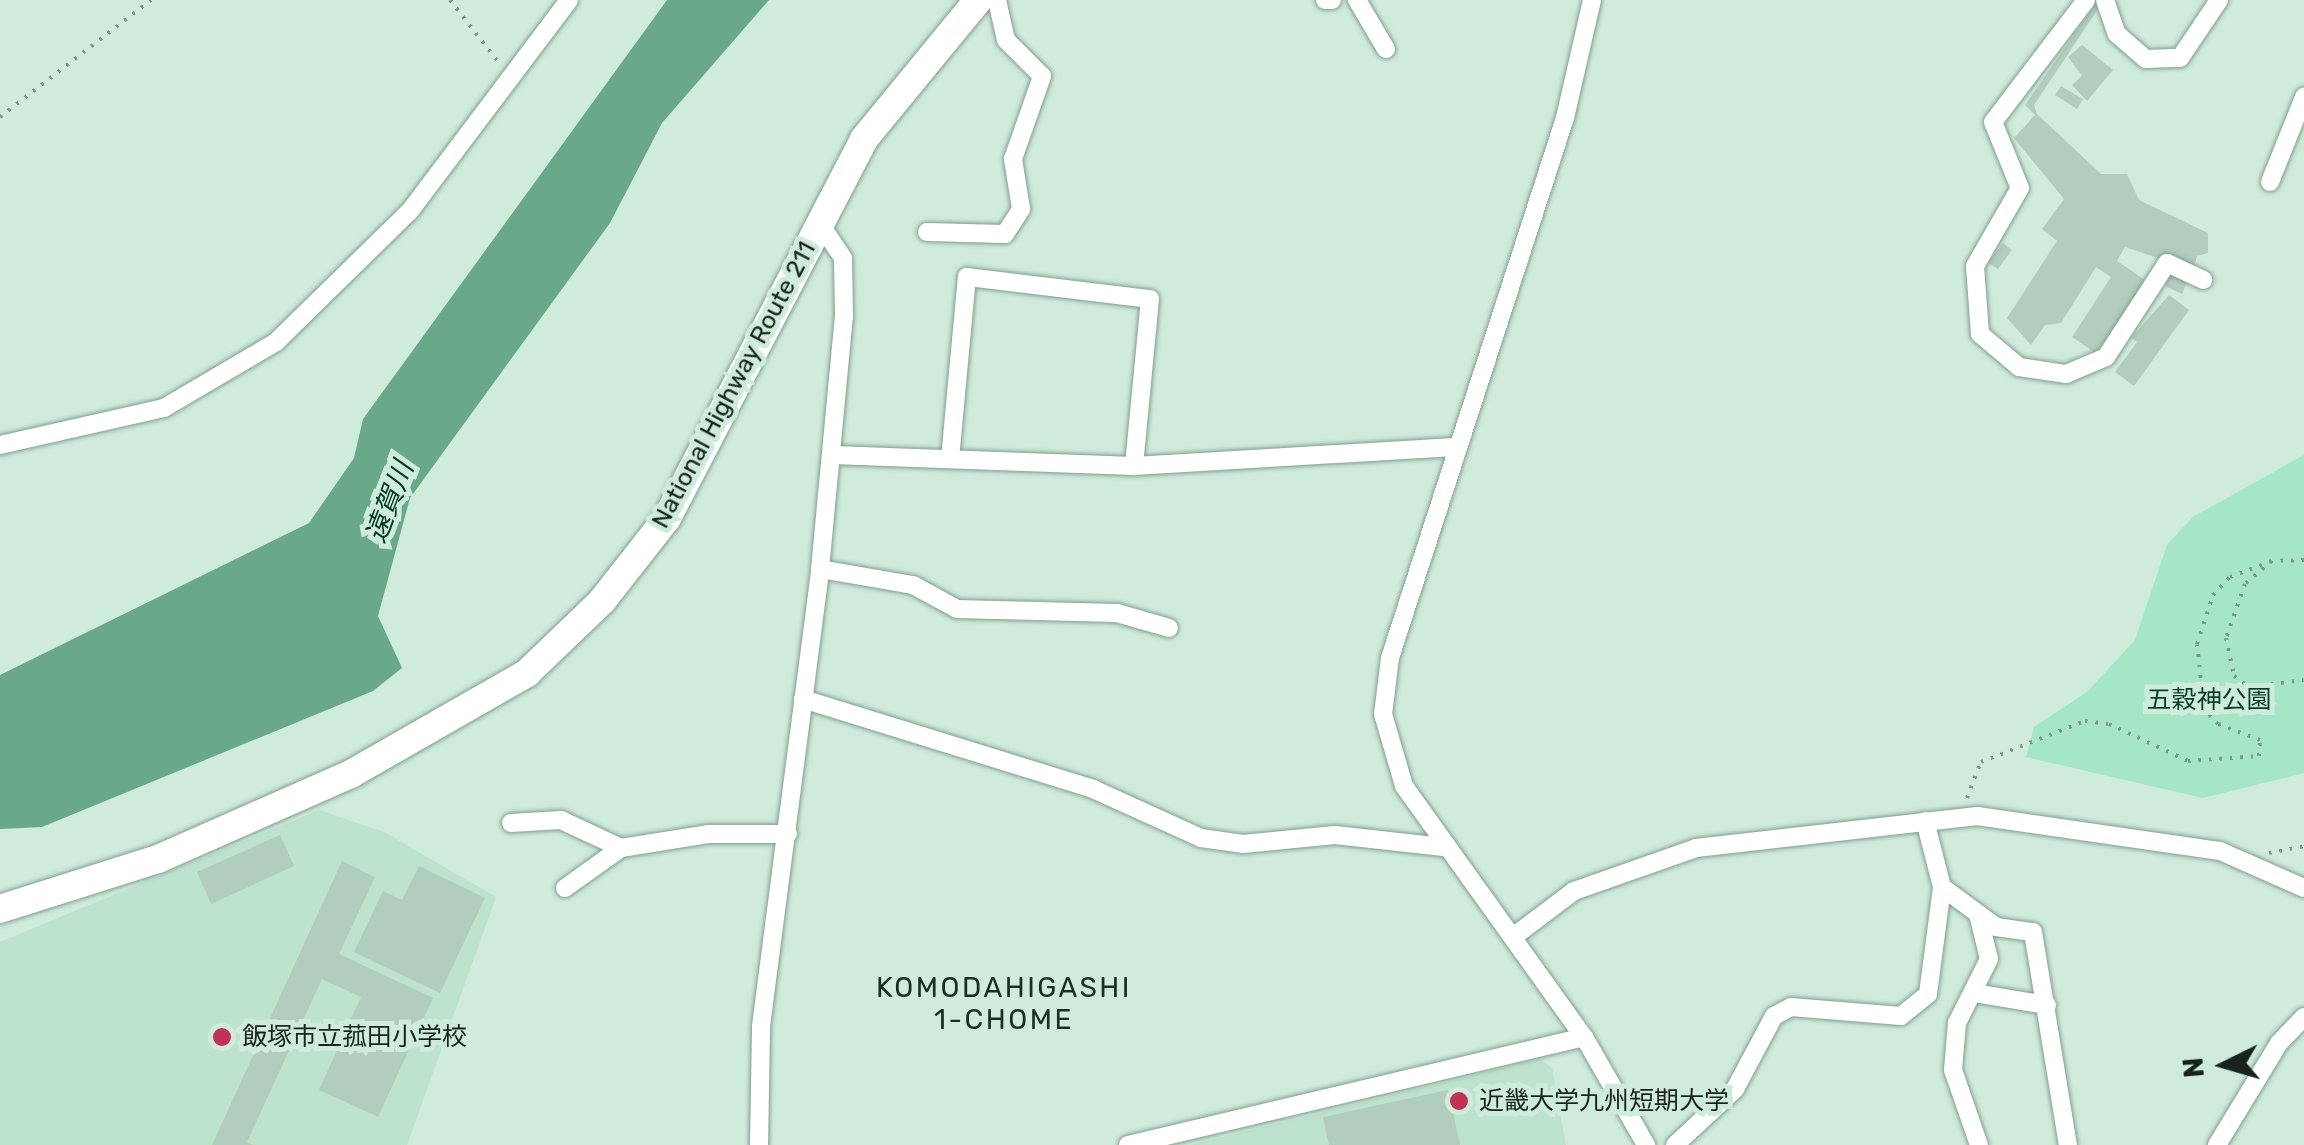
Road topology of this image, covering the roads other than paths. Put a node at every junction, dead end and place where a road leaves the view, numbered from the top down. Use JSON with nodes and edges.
{"nodes":[{"id":1,"x":570,"y":0,"type":"edge"},
{"id":2,"x":978,"y":0,"type":"edge"},
{"id":3,"x":998,"y":0,"type":"edge"},
{"id":4,"x":1357,"y":0,"type":"edge"},
{"id":5,"x":1592,"y":0,"type":"edge"},
{"id":6,"x":2086,"y":0,"type":"edge"},
{"id":7,"x":2106,"y":0,"type":"edge"},
{"id":8,"x":2219,"y":0,"type":"edge"},
{"id":9,"x":1386,"y":49,"type":"dead end"},
{"id":10,"x":2304,"y":96,"type":"edge"},
{"id":11,"x":2270,"y":182,"type":"dead end"},
{"id":12,"x":821,"y":226,"type":"junction"},
{"id":13,"x":927,"y":232,"type":"dead end"},
{"id":14,"x":2203,"y":280,"type":"dead end"},
{"id":15,"x":0,"y":445,"type":"edge"},
{"id":16,"x":1458,"y":447,"type":"junction"},
{"id":17,"x":833,"y":455,"type":"junction"},
{"id":18,"x":950,"y":460,"type":"junction"},
{"id":19,"x":1134,"y":466,"type":"junction"},
{"id":20,"x":820,"y":569,"type":"junction"},
{"id":21,"x":1169,"y":628,"type":"dead end"},
{"id":22,"x":803,"y":699,"type":"junction"},
{"id":23,"x":1925,"y":822,"type":"junction"},
{"id":24,"x":511,"y":823,"type":"dead end"},
{"id":25,"x":788,"y":834,"type":"junction"},
{"id":26,"x":1443,"y":847,"type":"junction"},
{"id":27,"x":621,"y":848,"type":"junction"},
{"id":28,"x":1942,"y":886,"type":"junction"},
{"id":29,"x":565,"y":888,"type":"dead end"},
{"id":30,"x":2304,"y":888,"type":"edge"},
{"id":31,"x":5,"y":911,"type":"edge"},
{"id":32,"x":1978,"y":914,"type":"junction"},
{"id":33,"x":1513,"y":936,"type":"junction"},
{"id":34,"x":1975,"y":993,"type":"junction"},
{"id":35,"x":2046,"y":1005,"type":"junction"},
{"id":36,"x":2304,"y":1017,"type":"edge"},
{"id":37,"x":1584,"y":1037,"type":"junction"},
{"id":38,"x":759,"y":1145,"type":"edge"},
{"id":39,"x":1128,"y":1145,"type":"edge"},
{"id":40,"x":1646,"y":1145,"type":"edge"},
{"id":41,"x":1674,"y":1145,"type":"edge"},
{"id":42,"x":1979,"y":1145,"type":"edge"},
{"id":43,"x":2068,"y":1145,"type":"edge"},
{"id":44,"x":2217,"y":1145,"type":"edge"}],
"edges":[{"from":1,"to":15,"type":"street"},
{"from":2,"to":12,"type":"highway","name":"National Highway Route 211"},
{"from":3,"to":13,"type":"street"},
{"from":4,"to":9,"type":"street"},
{"from":5,"to":16,"type":"street"},
{"from":6,"to":14,"type":"street"},
{"from":7,"to":8,"type":"street"},
{"from":10,"to":11,"type":"street"},
{"from":12,"to":17,"type":"street"},
{"from":12,"to":31,"type":"highway","name":"National Highway Route 211"},
{"from":16,"to":19,"type":"street"},
{"from":16,"to":26,"type":"street"},
{"from":17,"to":18,"type":"street"},
{"from":17,"to":20,"type":"street"},
{"from":18,"to":19,"type":"street"},
{"from":18,"to":19,"type":"street"},
{"from":20,"to":21,"type":"street"},
{"from":20,"to":22,"type":"street"},
{"from":22,"to":25,"type":"street"},
{"from":22,"to":26,"type":"street"},
{"from":23,"to":28,"type":"street"},
{"from":23,"to":30,"type":"street"},
{"from":23,"to":33,"type":"street"},
{"from":24,"to":27,"type":"street"},
{"from":25,"to":27,"type":"street"},
{"from":25,"to":38,"type":"street"},
{"from":26,"to":33,"type":"street"},
{"from":27,"to":29,"type":"street"},
{"from":28,"to":32,"type":"street"},
{"from":28,"to":41,"type":"street"},
{"from":32,"to":34,"type":"street"},
{"from":32,"to":35,"type":"street"},
{"from":33,"to":37,"type":"street"},
{"from":34,"to":35,"type":"street"},
{"from":34,"to":42,"type":"street"},
{"from":35,"to":43,"type":"street"},
{"from":36,"to":44,"type":"street"},
{"from":37,"to":39,"type":"street"},
{"from":37,"to":40,"type":"street"}]}
